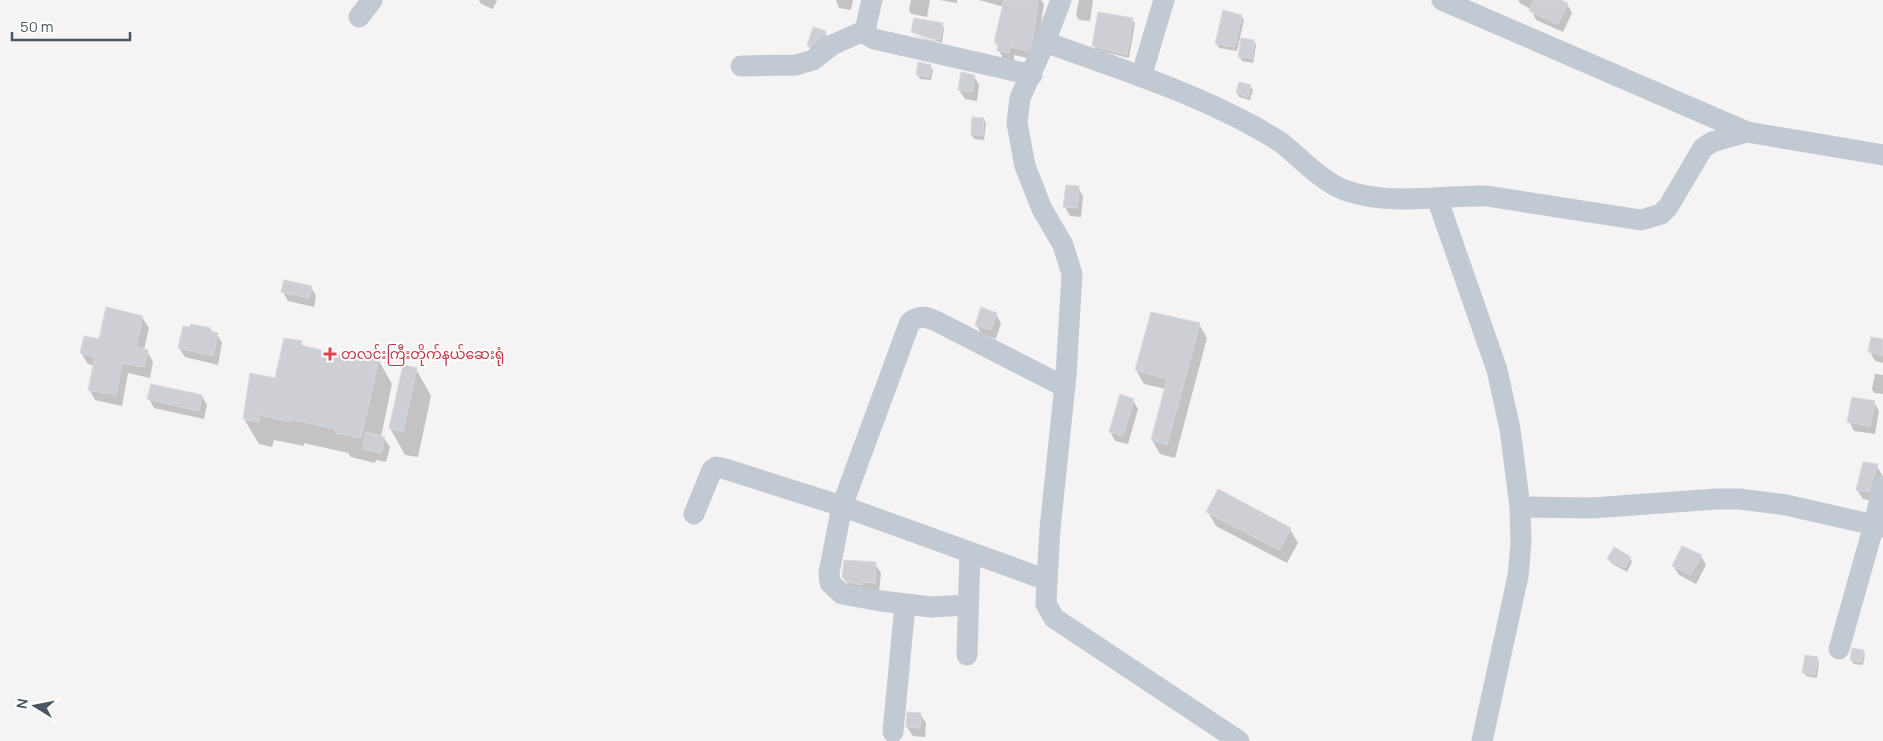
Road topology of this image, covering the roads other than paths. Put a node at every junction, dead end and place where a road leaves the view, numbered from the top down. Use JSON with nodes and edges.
{"nodes":[{"id":1,"x":372,"y":0,"type":"edge"},
{"id":2,"x":872,"y":0,"type":"edge"},
{"id":3,"x":1060,"y":0,"type":"edge"},
{"id":4,"x":1164,"y":0,"type":"edge"},
{"id":5,"x":1442,"y":0,"type":"edge"},
{"id":6,"x":359,"y":17,"type":"dead end"},
{"id":7,"x":866,"y":30,"type":"junction"},
{"id":8,"x":1045,"y":42,"type":"junction"},
{"id":9,"x":741,"y":66,"type":"dead end"},
{"id":10,"x":1032,"y":74,"type":"junction"},
{"id":11,"x":1141,"y":77,"type":"junction"},
{"id":12,"x":1747,"y":132,"type":"junction"},
{"id":13,"x":1883,"y":155,"type":"edge"},
{"id":14,"x":1437,"y":198,"type":"junction"},
{"id":15,"x":1065,"y":387,"type":"junction"},
{"id":16,"x":1883,"y":486,"type":"edge"},
{"id":17,"x":842,"y":506,"type":"junction"},
{"id":18,"x":1520,"y":507,"type":"junction"},
{"id":19,"x":694,"y":514,"type":"dead end"},
{"id":20,"x":1879,"y":526,"type":"edge"},
{"id":21,"x":970,"y":552,"type":"junction"},
{"id":22,"x":1047,"y":580,"type":"junction"},
{"id":23,"x":905,"y":605,"type":"junction"},
{"id":24,"x":968,"y":605,"type":"junction"},
{"id":25,"x":1838,"y":649,"type":"dead end"},
{"id":26,"x":967,"y":654,"type":"dead end"},
{"id":27,"x":893,"y":732,"type":"dead end"},
{"id":28,"x":1239,"y":741,"type":"edge"},
{"id":29,"x":1482,"y":741,"type":"edge"}],
"edges":[{"from":1,"to":6,"type":"street"},
{"from":2,"to":7,"type":"street"},
{"from":3,"to":8,"type":"street"},
{"from":4,"to":11,"type":"street"},
{"from":5,"to":12,"type":"street"},
{"from":7,"to":9,"type":"street"},
{"from":7,"to":10,"type":"street"},
{"from":8,"to":10,"type":"street"},
{"from":8,"to":11,"type":"street"},
{"from":10,"to":15,"type":"street"},
{"from":11,"to":14,"type":"street"},
{"from":12,"to":13,"type":"street"},
{"from":12,"to":14,"type":"street"},
{"from":14,"to":18,"type":"street"},
{"from":15,"to":17,"type":"street"},
{"from":15,"to":22,"type":"street"},
{"from":16,"to":20,"type":"street"},
{"from":17,"to":19,"type":"street"},
{"from":17,"to":21,"type":"street"},
{"from":17,"to":23,"type":"street"},
{"from":18,"to":20,"type":"street"},
{"from":18,"to":29,"type":"street"},
{"from":20,"to":25,"type":"street"},
{"from":21,"to":22,"type":"street"},
{"from":21,"to":24,"type":"street"},
{"from":22,"to":28,"type":"street"},
{"from":23,"to":24,"type":"street"},
{"from":23,"to":27,"type":"street"},
{"from":24,"to":26,"type":"street"}]}
